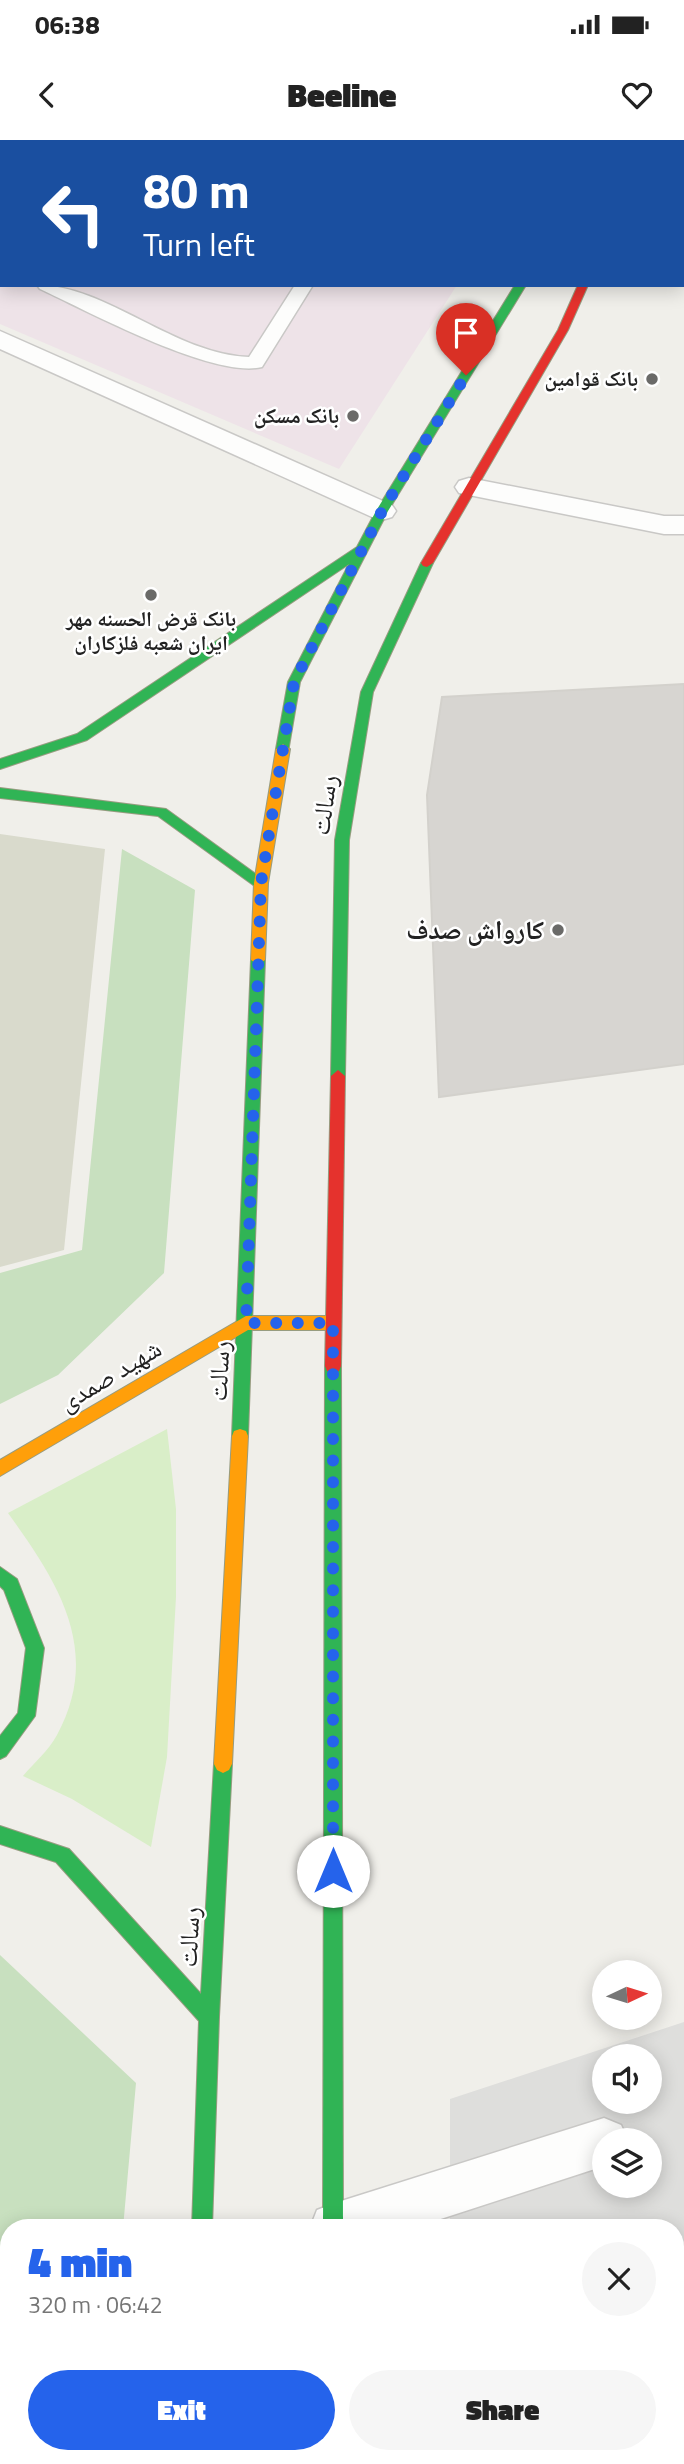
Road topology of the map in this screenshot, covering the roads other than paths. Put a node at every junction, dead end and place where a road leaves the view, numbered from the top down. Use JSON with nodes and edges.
{"nodes":[{"id":1,"x":51,"y":287,"type":"edge"},
{"id":2,"x":303,"y":287,"type":"edge"},
{"id":3,"x":521,"y":287,"type":"edge"},
{"id":4,"x":582,"y":287,"type":"edge"},
{"id":5,"x":0,"y":339,"type":"edge"},
{"id":6,"x":469,"y":487,"type":"junction"},
{"id":7,"x":382,"y":511,"type":"junction"},
{"id":8,"x":684,"y":524,"type":"edge"},
{"id":9,"x":363,"y":549,"type":"junction"},
{"id":10,"x":0,"y":764,"type":"edge"},
{"id":11,"x":0,"y":793,"type":"edge"},
{"id":12,"x":261,"y":883,"type":"junction"},
{"id":13,"x":246,"y":1323,"type":"junction"},
{"id":14,"x":333,"y":1323,"type":"junction"},
{"id":15,"x":0,"y":1469,"type":"edge"},
{"id":16,"x":0,"y":1576,"type":"edge"},
{"id":17,"x":0,"y":1750,"type":"edge"},
{"id":18,"x":0,"y":1835,"type":"edge"},
{"id":19,"x":209,"y":2017,"type":"junction"},
{"id":20,"x":592,"y":2145,"type":"edge"},
{"id":21,"x":201,"y":2219,"type":"edge"},
{"id":22,"x":334,"y":2219,"type":"edge"},
{"id":23,"x":362,"y":2219,"type":"edge"}],
"edges":[{"from":1,"to":2,"type":"lane"},
{"from":3,"to":7,"type":"main road","name":"رسالت"},
{"from":4,"to":6,"type":"main road","name":"رسالت"},
{"from":5,"to":7,"type":"street"},
{"from":6,"to":8,"type":"street"},
{"from":6,"to":14,"type":"main road","name":"رسالت"},
{"from":7,"to":9,"type":"main road","name":"رسالت"},
{"from":9,"to":10,"type":"main road"},
{"from":9,"to":12,"type":"main road","name":"رسالت"},
{"from":11,"to":12,"type":"main road"},
{"from":12,"to":13,"type":"main road","name":"رسالت"},
{"from":13,"to":14,"type":"main road"},
{"from":13,"to":15,"type":"main road","name":"شهید صمدی"},
{"from":13,"to":19,"type":"main road","name":"رسالت"},
{"from":14,"to":22,"type":"main road","name":"رسالت"},
{"from":16,"to":17,"type":"main road"},
{"from":18,"to":19,"type":"main road"},
{"from":19,"to":21,"type":"main road","name":"رسالت"},
{"from":20,"to":23,"type":"street"}]}
